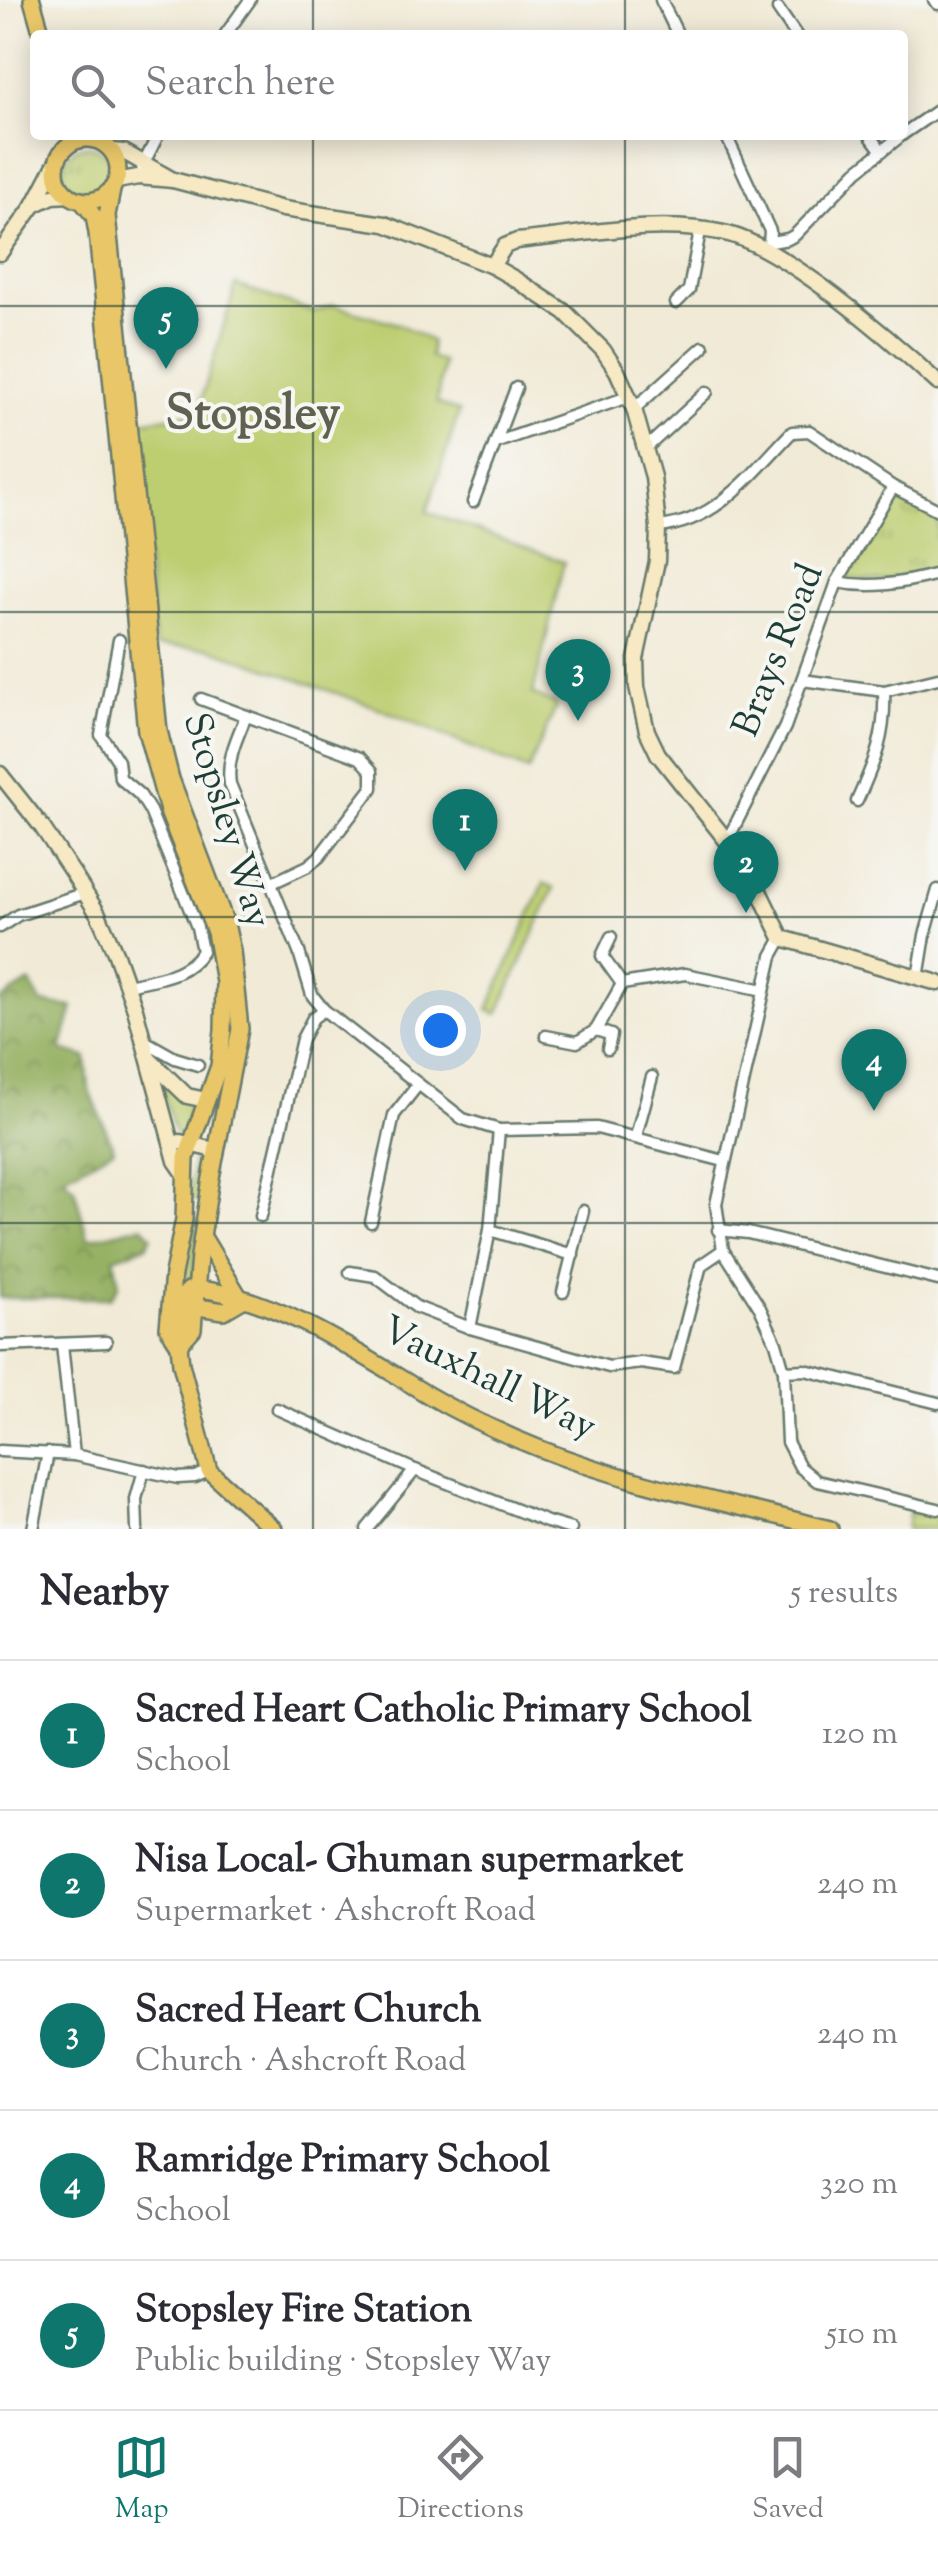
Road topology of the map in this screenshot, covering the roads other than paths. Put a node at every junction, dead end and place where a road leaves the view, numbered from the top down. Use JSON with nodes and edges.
{"nodes":[{"id":1,"x":32,"y":0,"type":"edge"},
{"id":2,"x":42,"y":0,"type":"edge"},
{"id":3,"x":250,"y":0,"type":"edge"},
{"id":4,"x":662,"y":0,"type":"edge"},
{"id":5,"x":778,"y":9,"type":"dead end"},
{"id":6,"x":41,"y":30,"type":"edge"},
{"id":7,"x":50,"y":30,"type":"edge"},
{"id":8,"x":229,"y":30,"type":"edge"},
{"id":9,"x":676,"y":30,"type":"edge"},
{"id":10,"x":793,"y":30,"type":"edge"},
{"id":11,"x":938,"y":110,"type":"edge"},
{"id":12,"x":908,"y":130,"type":"edge"},
{"id":13,"x":156,"y":140,"type":"edge"},
{"id":14,"x":728,"y":140,"type":"edge"},
{"id":15,"x":873,"y":140,"type":"edge"},
{"id":16,"x":894,"y":140,"type":"edge"},
{"id":17,"x":102,"y":142,"type":"edge"},
{"id":18,"x":59,"y":149,"type":"edge"},
{"id":19,"x":880,"y":150,"type":"junction"},
{"id":20,"x":141,"y":170,"type":"junction"},
{"id":21,"x":114,"y":185,"type":"junction"},
{"id":22,"x":75,"y":197,"type":"junction"},
{"id":23,"x":34,"y":205,"type":"junction"},
{"id":24,"x":700,"y":231,"type":"junction"},
{"id":25,"x":768,"y":245,"type":"junction"},
{"id":26,"x":0,"y":253,"type":"edge"},
{"id":27,"x":492,"y":266,"type":"junction"},
{"id":28,"x":676,"y":302,"type":"dead end"},
{"id":29,"x":703,"y":347,"type":"dead end"},
{"id":30,"x":936,"y":375,"type":"edge"},
{"id":31,"x":516,"y":388,"type":"dead end"},
{"id":32,"x":707,"y":392,"type":"dead end"},
{"id":33,"x":631,"y":403,"type":"junction"},
{"id":34,"x":495,"y":443,"type":"junction"},
{"id":35,"x":646,"y":448,"type":"junction"},
{"id":36,"x":893,"y":487,"type":"junction"},
{"id":37,"x":472,"y":502,"type":"dead end"},
{"id":38,"x":938,"y":510,"type":"edge"},
{"id":39,"x":658,"y":527,"type":"junction"},
{"id":40,"x":938,"y":574,"type":"edge"},
{"id":41,"x":837,"y":582,"type":"junction"},
{"id":42,"x":119,"y":640,"type":"dead end"},
{"id":43,"x":938,"y":678,"type":"edge"},
{"id":44,"x":802,"y":680,"type":"junction"},
{"id":45,"x":884,"y":691,"type":"junction"},
{"id":46,"x":201,"y":699,"type":"dead end"},
{"id":47,"x":246,"y":716,"type":"junction"},
{"id":48,"x":0,"y":774,"type":"edge"},
{"id":49,"x":857,"y":801,"type":"dead end"},
{"id":50,"x":728,"y":841,"type":"junction"},
{"id":51,"x":272,"y":883,"type":"junction"},
{"id":52,"x":938,"y":890,"type":"edge"},
{"id":53,"x":85,"y":894,"type":"junction"},
{"id":54,"x":0,"y":927,"type":"edge"},
{"id":55,"x":612,"y":937,"type":"dead end"},
{"id":56,"x":782,"y":938,"type":"junction"},
{"id":57,"x":918,"y":978,"type":"junction"},
{"id":58,"x":938,"y":983,"type":"edge"},
{"id":59,"x":622,"y":984,"type":"junction"},
{"id":60,"x":128,"y":985,"type":"junction"},
{"id":61,"x":764,"y":990,"type":"junction"},
{"id":62,"x":324,"y":1010,"type":"junction"},
{"id":63,"x":596,"y":1030,"type":"junction"},
{"id":64,"x":546,"y":1036,"type":"dead end"},
{"id":65,"x":144,"y":1040,"type":"junction"},
{"id":66,"x":608,"y":1049,"type":"dead end"},
{"id":67,"x":148,"y":1058,"type":"junction"},
{"id":68,"x":198,"y":1065,"type":"dead end"},
{"id":69,"x":652,"y":1077,"type":"dead end"},
{"id":70,"x":416,"y":1086,"type":"junction"},
{"id":71,"x":206,"y":1100,"type":"junction"},
{"id":72,"x":498,"y":1130,"type":"junction"},
{"id":73,"x":636,"y":1136,"type":"junction"},
{"id":74,"x":180,"y":1142,"type":"junction"},
{"id":75,"x":216,"y":1155,"type":"junction"},
{"id":76,"x":724,"y":1160,"type":"junction"},
{"id":77,"x":584,"y":1211,"type":"dead end"},
{"id":78,"x":261,"y":1216,"type":"dead end"},
{"id":79,"x":371,"y":1222,"type":"dead end"},
{"id":80,"x":490,"y":1230,"type":"junction"},
{"id":81,"x":718,"y":1230,"type":"junction"},
{"id":82,"x":204,"y":1240,"type":"junction"},
{"id":83,"x":723,"y":1250,"type":"junction"},
{"id":84,"x":573,"y":1256,"type":"junction"},
{"id":85,"x":350,"y":1272,"type":"dead end"},
{"id":86,"x":938,"y":1280,"type":"edge"},
{"id":87,"x":172,"y":1286,"type":"junction"},
{"id":88,"x":196,"y":1289,"type":"junction"},
{"id":89,"x":564,"y":1292,"type":"dead end"},
{"id":90,"x":242,"y":1301,"type":"junction"},
{"id":91,"x":188,"y":1306,"type":"junction"},
{"id":92,"x":470,"y":1328,"type":"junction"},
{"id":93,"x":106,"y":1342,"type":"dead end"},
{"id":94,"x":179,"y":1345,"type":"junction"},
{"id":95,"x":0,"y":1346,"type":"edge"},
{"id":96,"x":62,"y":1346,"type":"junction"},
{"id":97,"x":784,"y":1371,"type":"junction"},
{"id":98,"x":938,"y":1403,"type":"edge"},
{"id":99,"x":276,"y":1409,"type":"dead end"},
{"id":100,"x":0,"y":1451,"type":"edge"},
{"id":101,"x":48,"y":1453,"type":"junction"},
{"id":102,"x":74,"y":1455,"type":"junction"},
{"id":103,"x":144,"y":1470,"type":"junction"},
{"id":104,"x":415,"y":1470,"type":"junction"},
{"id":105,"x":209,"y":1471,"type":"junction"},
{"id":106,"x":938,"y":1508,"type":"edge"},
{"id":107,"x":33,"y":1529,"type":"edge"},
{"id":108,"x":137,"y":1529,"type":"edge"},
{"id":109,"x":274,"y":1529,"type":"edge"},
{"id":110,"x":368,"y":1529,"type":"edge"},
{"id":111,"x":572,"y":1529,"type":"edge"},
{"id":112,"x":830,"y":1529,"type":"edge"}],
"edges":[{"from":1,"to":6,"type":"main road"},
{"from":2,"to":7,"type":"main road"},
{"from":3,"to":8,"type":"street"},
{"from":4,"to":9,"type":"street"},
{"from":5,"to":10,"type":"street"},
{"from":11,"to":12,"type":"street"},
{"from":13,"to":20,"type":"street"},
{"from":14,"to":25,"type":"street"},
{"from":15,"to":19,"type":"street"},
{"from":16,"to":19,"type":"street"},
{"from":17,"to":18,"type":"main road"},
{"from":17,"to":20,"type":"street"},
{"from":17,"to":21,"type":"main road"},
{"from":18,"to":22,"type":"main road"},
{"from":18,"to":23,"type":"street"},
{"from":19,"to":25,"type":"street"},
{"from":20,"to":21,"type":"street"},
{"from":20,"to":27,"type":"street"},
{"from":21,"to":22,"type":"main road"},
{"from":21,"to":75,"type":"main road","name":"Stopsley Way"},
{"from":22,"to":23,"type":"street"},
{"from":22,"to":71,"type":"main road","name":"Stopsley Way"},
{"from":23,"to":26,"type":"street"},
{"from":24,"to":25,"type":"street"},
{"from":24,"to":27,"type":"street"},
{"from":24,"to":28,"type":"street"},
{"from":25,"to":30,"type":"street"},
{"from":27,"to":33,"type":"street"},
{"from":29,"to":33,"type":"street"},
{"from":31,"to":34,"type":"street"},
{"from":32,"to":35,"type":"street"},
{"from":33,"to":34,"type":"street"},
{"from":33,"to":35,"type":"street"},
{"from":34,"to":37,"type":"street"},
{"from":35,"to":39,"type":"street"},
{"from":36,"to":38,"type":"street"},
{"from":36,"to":39,"type":"street"},
{"from":36,"to":41,"type":"street","name":"Brays Road"},
{"from":39,"to":50,"type":"street"},
{"from":40,"to":41,"type":"street"},
{"from":41,"to":44,"type":"street","name":"Brays Road"},
{"from":42,"to":60,"type":"street","name":"Stopsley Way"},
{"from":43,"to":45,"type":"street"},
{"from":44,"to":45,"type":"street"},
{"from":44,"to":50,"type":"street","name":"Brays Road"},
{"from":45,"to":49,"type":"street"},
{"from":46,"to":47,"type":"street"},
{"from":47,"to":51,"type":"street"},
{"from":47,"to":51,"type":"street"},
{"from":48,"to":53,"type":"street"},
{"from":50,"to":56,"type":"street"},
{"from":51,"to":62,"type":"street"},
{"from":52,"to":57,"type":"street"},
{"from":53,"to":54,"type":"street"},
{"from":53,"to":60,"type":"street"},
{"from":55,"to":59,"type":"street"},
{"from":56,"to":57,"type":"street"},
{"from":56,"to":61,"type":"street"},
{"from":57,"to":58,"type":"street"},
{"from":59,"to":61,"type":"street"},
{"from":59,"to":63,"type":"street"},
{"from":60,"to":65,"type":"street"},
{"from":61,"to":76,"type":"street"},
{"from":62,"to":70,"type":"street"},
{"from":62,"to":78,"type":"street"},
{"from":63,"to":64,"type":"street"},
{"from":63,"to":66,"type":"street"},
{"from":65,"to":67,"type":"street"},
{"from":65,"to":68,"type":"street"},
{"from":67,"to":71,"type":"street"},
{"from":67,"to":74,"type":"street"},
{"from":69,"to":73,"type":"street"},
{"from":70,"to":72,"type":"street"},
{"from":70,"to":79,"type":"street"},
{"from":71,"to":74,"type":"main road","name":"Stopsley Way"},
{"from":72,"to":73,"type":"street"},
{"from":72,"to":80,"type":"street"},
{"from":73,"to":76,"type":"street"},
{"from":74,"to":75,"type":"street"},
{"from":74,"to":87,"type":"main road","name":"Stopsley Way"},
{"from":75,"to":82,"type":"main road","name":"Stopsley Way"},
{"from":76,"to":81,"type":"street"},
{"from":77,"to":84,"type":"street"},
{"from":80,"to":84,"type":"street"},
{"from":80,"to":92,"type":"street"},
{"from":81,"to":83,"type":"street"},
{"from":81,"to":86,"type":"street"},
{"from":82,"to":88,"type":"main road","name":"Stopsley Way"},
{"from":82,"to":90,"type":"main road"},
{"from":83,"to":92,"type":"street"},
{"from":83,"to":97,"type":"street"},
{"from":84,"to":89,"type":"street"},
{"from":85,"to":92,"type":"street"},
{"from":87,"to":91,"type":"main road"},
{"from":87,"to":94,"type":"main road","name":"Stopsley Way"},
{"from":88,"to":90,"type":"main road","name":"Vauxhall Way"},
{"from":88,"to":91,"type":"main road","name":"Stopsley Way"},
{"from":90,"to":91,"type":"main road","name":"Vauxhall Way"},
{"from":90,"to":112,"type":"main road","name":"Vauxhall Way"},
{"from":91,"to":94,"type":"main road","name":"Stopsley Way"},
{"from":93,"to":96,"type":"street"},
{"from":94,"to":105,"type":"main road","name":"Stopsley Way"},
{"from":95,"to":96,"type":"street"},
{"from":96,"to":102,"type":"street"},
{"from":97,"to":98,"type":"street"},
{"from":97,"to":106,"type":"street"},
{"from":99,"to":104,"type":"street"},
{"from":100,"to":101,"type":"street"},
{"from":101,"to":102,"type":"street"},
{"from":101,"to":107,"type":"street"},
{"from":102,"to":103,"type":"street"},
{"from":103,"to":105,"type":"street"},
{"from":103,"to":108,"type":"street"},
{"from":104,"to":110,"type":"street"},
{"from":104,"to":111,"type":"street"},
{"from":105,"to":109,"type":"main road"}]}
